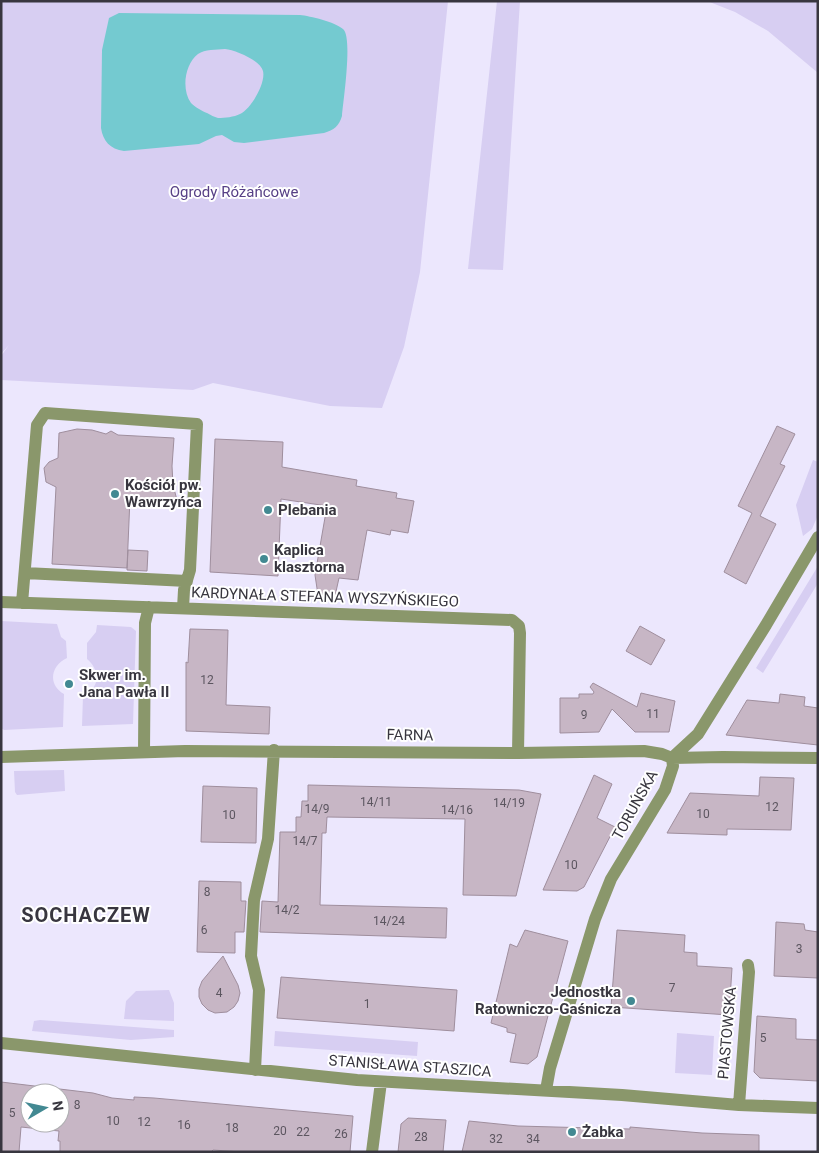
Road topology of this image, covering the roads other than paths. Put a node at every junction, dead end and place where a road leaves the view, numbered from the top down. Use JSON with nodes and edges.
{"nodes":[{"id":1,"x":818,"y":537,"type":"edge"},
{"id":2,"x":25,"y":573,"type":"junction"},
{"id":3,"x":186,"y":581,"type":"junction"},
{"id":4,"x":1,"y":602,"type":"edge"},
{"id":5,"x":22,"y":603,"type":"junction"},
{"id":6,"x":149,"y":607,"type":"junction"},
{"id":7,"x":183,"y":608,"type":"junction"},
{"id":8,"x":274,"y":750,"type":"junction"},
{"id":9,"x":144,"y":752,"type":"junction"},
{"id":10,"x":518,"y":753,"type":"junction"},
{"id":11,"x":1,"y":757,"type":"edge"},
{"id":12,"x":672,"y":758,"type":"junction"},
{"id":13,"x":818,"y":758,"type":"edge"},
{"id":14,"x":748,"y":964,"type":"dead end"},
{"id":15,"x":1,"y":1043,"type":"edge"},
{"id":16,"x":255,"y":1070,"type":"junction"},
{"id":17,"x":381,"y":1082,"type":"junction"},
{"id":18,"x":546,"y":1090,"type":"junction"},
{"id":19,"x":739,"y":1104,"type":"junction"},
{"id":20,"x":818,"y":1108,"type":"edge"},
{"id":21,"x":372,"y":1152,"type":"edge"}],
"edges":[{"from":1,"to":12,"type":"street","name":"TORUŃSKA"},
{"from":2,"to":3,"type":"street"},
{"from":2,"to":3,"type":"street"},
{"from":2,"to":5,"type":"street"},
{"from":3,"to":7,"type":"street"},
{"from":4,"to":5,"type":"street","name":"KARDYNAŁA STEFANA WYSZYŃSKIEGO"},
{"from":5,"to":6,"type":"street","name":"KARDYNAŁA STEFANA WYSZYŃSKIEGO"},
{"from":6,"to":7,"type":"street","name":"KARDYNAŁA STEFANA WYSZYŃSKIEGO"},
{"from":6,"to":9,"type":"street"},
{"from":7,"to":10,"type":"street","name":"KARDYNAŁA STEFANA WYSZYŃSKIEGO"},
{"from":8,"to":9,"type":"street","name":"FARNA"},
{"from":8,"to":10,"type":"street","name":"FARNA"},
{"from":8,"to":16,"type":"street"},
{"from":9,"to":11,"type":"street","name":"FARNA"},
{"from":10,"to":12,"type":"street","name":"FARNA"},
{"from":12,"to":13,"type":"street","name":"FARNA"},
{"from":12,"to":18,"type":"street","name":"TORUŃSKA"},
{"from":14,"to":19,"type":"street","name":"PIASTOWSKA"},
{"from":15,"to":16,"type":"street","name":"STANISŁAWA STASZICA"},
{"from":16,"to":17,"type":"street","name":"STANISŁAWA STASZICA"},
{"from":17,"to":18,"type":"street","name":"STANISŁAWA STASZICA"},
{"from":17,"to":21,"type":"street"},
{"from":18,"to":19,"type":"street","name":"STANISŁAWA STASZICA"},
{"from":19,"to":20,"type":"street","name":"STANISŁAWA STASZICA"}]}
